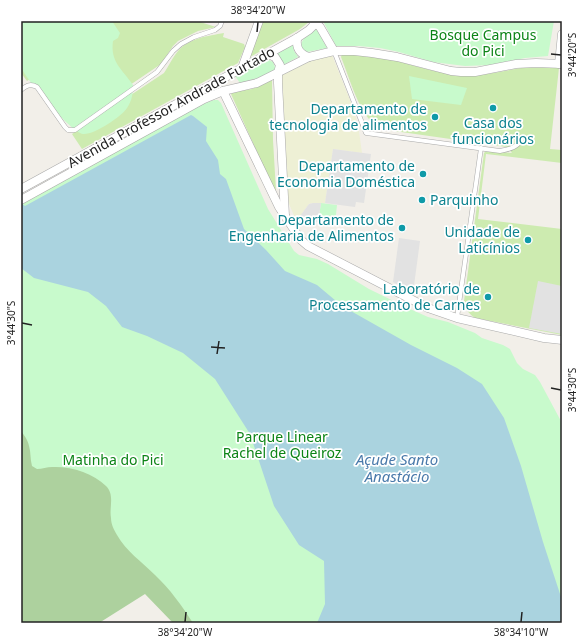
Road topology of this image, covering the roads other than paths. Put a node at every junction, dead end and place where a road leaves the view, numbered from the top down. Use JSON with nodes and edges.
{"nodes":[{"id":1,"x":222,"y":21,"type":"edge"},
{"id":2,"x":259,"y":21,"type":"edge"},
{"id":3,"x":316,"y":22,"type":"edge"},
{"id":4,"x":562,"y":34,"type":"edge"},
{"id":5,"x":297,"y":38,"type":"junction"},
{"id":6,"x":334,"y":51,"type":"junction"},
{"id":7,"x":268,"y":54,"type":"junction"},
{"id":8,"x":309,"y":57,"type":"junction"},
{"id":9,"x":560,"y":64,"type":"edge"},
{"id":10,"x":242,"y":68,"type":"junction"},
{"id":11,"x":278,"y":73,"type":"junction"},
{"id":12,"x":21,"y":90,"type":"edge"},
{"id":13,"x":224,"y":91,"type":"junction"},
{"id":14,"x":522,"y":139,"type":"dead end"},
{"id":15,"x":481,"y":148,"type":"junction"},
{"id":16,"x":21,"y":189,"type":"edge"},
{"id":17,"x":21,"y":200,"type":"edge"},
{"id":18,"x":285,"y":216,"type":"junction"},
{"id":19,"x":457,"y":318,"type":"junction"},
{"id":20,"x":562,"y":340,"type":"edge"}],
"edges":[{"from":1,"to":12,"type":"lane"},
{"from":2,"to":10,"type":"street"},
{"from":3,"to":5,"type":"street","name":"Avenida Professor Andrade Furtado"},
{"from":3,"to":6,"type":"street"},
{"from":4,"to":9,"type":"street"},
{"from":5,"to":7,"type":"street","name":"Avenida Professor Andrade Furtado"},
{"from":5,"to":8,"type":"street"},
{"from":6,"to":8,"type":"street","name":"Avenida Professor Andrade Furtado"},
{"from":6,"to":9,"type":"street","name":"Avenida Professor Andrade Furtado"},
{"from":6,"to":15,"type":"lane"},
{"from":7,"to":10,"type":"street","name":"Avenida Professor Andrade Furtado"},
{"from":7,"to":11,"type":"street"},
{"from":8,"to":11,"type":"street","name":"Avenida Professor Andrade Furtado"},
{"from":10,"to":16,"type":"street","name":"Avenida Professor Andrade Furtado"},
{"from":11,"to":13,"type":"street","name":"Avenida Professor Andrade Furtado"},
{"from":11,"to":18,"type":"street"},
{"from":13,"to":17,"type":"street","name":"Avenida Professor Andrade Furtado"},
{"from":13,"to":18,"type":"street"},
{"from":14,"to":15,"type":"lane"},
{"from":15,"to":19,"type":"lane"},
{"from":18,"to":19,"type":"street"},
{"from":19,"to":20,"type":"street"}]}
